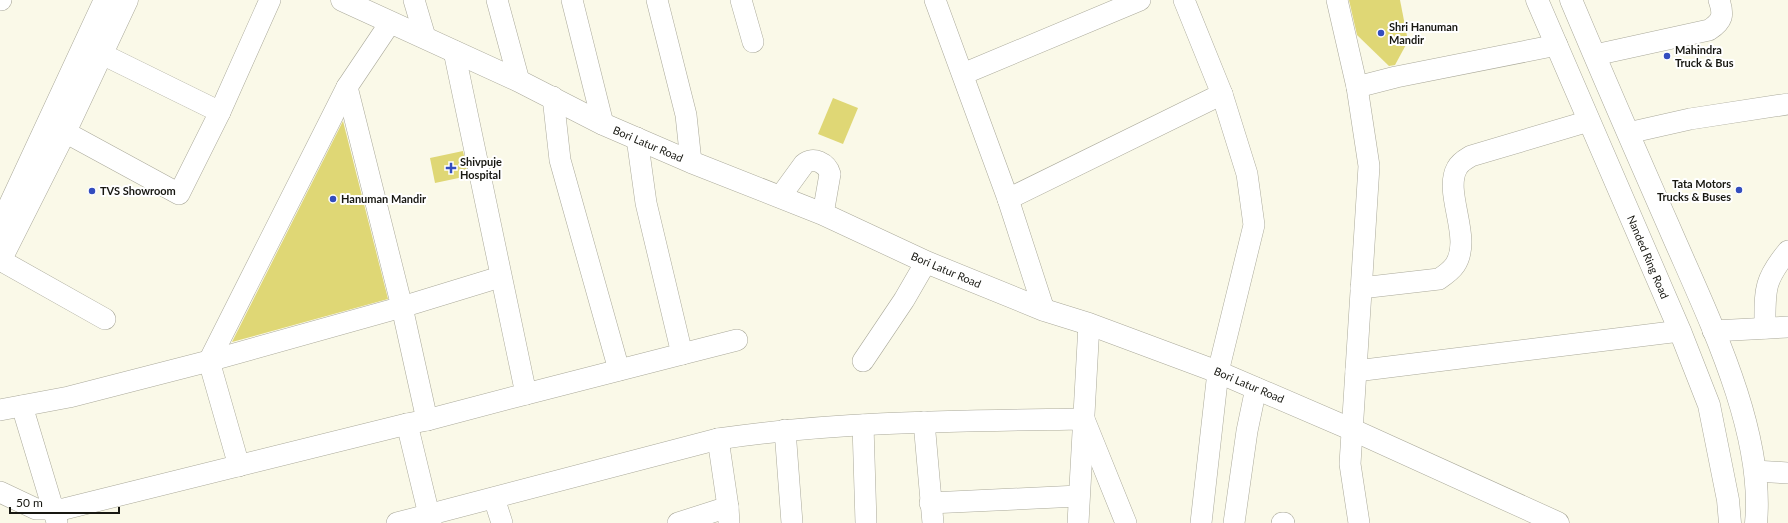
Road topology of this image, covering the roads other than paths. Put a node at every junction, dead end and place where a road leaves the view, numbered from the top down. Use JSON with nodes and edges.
{"nodes":[{"id":1,"x":105,"y":0,"type":"edge"},
{"id":2,"x":127,"y":0,"type":"edge"},
{"id":3,"x":270,"y":0,"type":"edge"},
{"id":4,"x":342,"y":0,"type":"edge"},
{"id":5,"x":414,"y":0,"type":"edge"},
{"id":6,"x":497,"y":0,"type":"edge"},
{"id":7,"x":572,"y":0,"type":"edge"},
{"id":8,"x":657,"y":0,"type":"edge"},
{"id":9,"x":741,"y":0,"type":"edge"},
{"id":10,"x":935,"y":0,"type":"edge"},
{"id":11,"x":1140,"y":0,"type":"edge"},
{"id":12,"x":1184,"y":0,"type":"edge"},
{"id":13,"x":1337,"y":0,"type":"edge"},
{"id":14,"x":1537,"y":0,"type":"edge"},
{"id":15,"x":1570,"y":0,"type":"edge"},
{"id":16,"x":1719,"y":0,"type":"edge"},
{"id":17,"x":377,"y":12,"type":"edge"},
{"id":18,"x":425,"y":37,"type":"junction"},
{"id":19,"x":753,"y":42,"type":"dead end"},
{"id":20,"x":1557,"y":45,"type":"junction"},
{"id":21,"x":454,"y":50,"type":"junction"},
{"id":22,"x":102,"y":54,"type":"junction"},
{"id":23,"x":1595,"y":55,"type":"junction"},
{"id":24,"x":963,"y":74,"type":"junction"},
{"id":25,"x":519,"y":80,"type":"junction"},
{"id":26,"x":348,"y":87,"type":"junction"},
{"id":27,"x":1357,"y":87,"type":"junction"},
{"id":28,"x":1222,"y":94,"type":"junction"},
{"id":29,"x":553,"y":97,"type":"junction"},
{"id":30,"x":1788,"y":104,"type":"edge"},
{"id":31,"x":220,"y":112,"type":"junction"},
{"id":32,"x":1589,"y":121,"type":"junction"},
{"id":33,"x":603,"y":124,"type":"junction"},
{"id":34,"x":65,"y":132,"type":"junction"},
{"id":35,"x":1628,"y":133,"type":"junction"},
{"id":36,"x":637,"y":138,"type":"junction"},
{"id":37,"x":691,"y":162,"type":"junction"},
{"id":38,"x":780,"y":197,"type":"junction"},
{"id":39,"x":1008,"y":199,"type":"junction"},
{"id":40,"x":5,"y":202,"type":"edge"},
{"id":41,"x":823,"y":214,"type":"junction"},
{"id":42,"x":0,"y":226,"type":"edge"},
{"id":43,"x":1788,"y":251,"type":"edge"},
{"id":44,"x":0,"y":260,"type":"edge"},
{"id":45,"x":926,"y":262,"type":"junction"},
{"id":46,"x":500,"y":277,"type":"junction"},
{"id":47,"x":1361,"y":288,"type":"junction"},
{"id":48,"x":402,"y":307,"type":"junction"},
{"id":49,"x":1044,"y":310,"type":"junction"},
{"id":50,"x":104,"y":319,"type":"dead end"},
{"id":51,"x":1089,"y":324,"type":"junction"},
{"id":52,"x":1788,"y":326,"type":"edge"},
{"id":53,"x":1765,"y":328,"type":"junction"},
{"id":54,"x":1713,"y":331,"type":"junction"},
{"id":55,"x":1680,"y":332,"type":"junction"},
{"id":56,"x":737,"y":340,"type":"dead end"},
{"id":57,"x":682,"y":354,"type":"junction"},
{"id":58,"x":209,"y":360,"type":"junction"},
{"id":59,"x":863,"y":360,"type":"dead end"},
{"id":60,"x":619,"y":370,"type":"junction"},
{"id":61,"x":1356,"y":371,"type":"junction"},
{"id":62,"x":1218,"y":372,"type":"junction"},
{"id":63,"x":1256,"y":388,"type":"junction"},
{"id":64,"x":526,"y":394,"type":"junction"},
{"id":65,"x":22,"y":406,"type":"junction"},
{"id":66,"x":0,"y":410,"type":"edge"},
{"id":67,"x":1084,"y":419,"type":"junction"},
{"id":68,"x":417,"y":422,"type":"junction"},
{"id":69,"x":924,"y":422,"type":"junction"},
{"id":70,"x":863,"y":425,"type":"junction"},
{"id":71,"x":785,"y":430,"type":"junction"},
{"id":72,"x":1353,"y":430,"type":"junction"},
{"id":73,"x":718,"y":439,"type":"junction"},
{"id":74,"x":239,"y":466,"type":"junction"},
{"id":75,"x":1755,"y":471,"type":"junction"},
{"id":76,"x":1788,"y":474,"type":"edge"},
{"id":77,"x":0,"y":492,"type":"edge"},
{"id":78,"x":1079,"y":496,"type":"junction"},
{"id":79,"x":494,"y":498,"type":"junction"},
{"id":80,"x":930,"y":503,"type":"junction"},
{"id":81,"x":729,"y":515,"type":"edge"},
{"id":82,"x":55,"y":516,"type":"edge"},
{"id":83,"x":430,"y":519,"type":"edge"},
{"id":84,"x":397,"y":523,"type":"edge"},
{"id":85,"x":502,"y":523,"type":"edge"},
{"id":86,"x":678,"y":523,"type":"edge"},
{"id":87,"x":792,"y":523,"type":"edge"},
{"id":88,"x":866,"y":523,"type":"edge"},
{"id":89,"x":933,"y":523,"type":"edge"},
{"id":90,"x":1078,"y":523,"type":"edge"},
{"id":91,"x":1126,"y":523,"type":"edge"},
{"id":92,"x":1201,"y":523,"type":"edge"},
{"id":93,"x":1234,"y":523,"type":"edge"},
{"id":94,"x":1359,"y":523,"type":"edge"},
{"id":95,"x":1558,"y":523,"type":"edge"},
{"id":96,"x":1730,"y":523,"type":"edge"},
{"id":97,"x":1756,"y":523,"type":"edge"}],
"edges":[{"from":1,"to":40,"type":"main road"},
{"from":2,"to":22,"type":"main road"},
{"from":3,"to":31,"type":"street"},
{"from":4,"to":17,"type":"main road","name":"Bori Latur Road"},
{"from":5,"to":18,"type":"street"},
{"from":6,"to":25,"type":"street"},
{"from":7,"to":33,"type":"street"},
{"from":8,"to":37,"type":"street"},
{"from":9,"to":19,"type":"street"},
{"from":10,"to":24,"type":"street"},
{"from":11,"to":24,"type":"street"},
{"from":12,"to":28,"type":"street"},
{"from":13,"to":27,"type":"street"},
{"from":14,"to":20,"type":"main road","name":"Nanded Ring Road"},
{"from":15,"to":23,"type":"main road"},
{"from":16,"to":23,"type":"street"},
{"from":17,"to":18,"type":"main road","name":"Bori Latur Road"},
{"from":17,"to":26,"type":"street"},
{"from":18,"to":21,"type":"main road","name":"Bori Latur Road"},
{"from":20,"to":27,"type":"street"},
{"from":20,"to":32,"type":"main road","name":"Nanded Ring Road"},
{"from":21,"to":25,"type":"main road","name":"Bori Latur Road"},
{"from":21,"to":46,"type":"street"},
{"from":22,"to":31,"type":"street"},
{"from":22,"to":34,"type":"main road"},
{"from":23,"to":35,"type":"main road"},
{"from":24,"to":39,"type":"street"},
{"from":25,"to":29,"type":"main road","name":"Bori Latur Road"},
{"from":26,"to":48,"type":"street"},
{"from":26,"to":58,"type":"street"},
{"from":27,"to":47,"type":"street"},
{"from":28,"to":39,"type":"street"},
{"from":28,"to":62,"type":"street"},
{"from":29,"to":33,"type":"main road","name":"Bori Latur Road"},
{"from":29,"to":60,"type":"street"},
{"from":30,"to":35,"type":"street"},
{"from":31,"to":34,"type":"street"},
{"from":32,"to":47,"type":"street"},
{"from":32,"to":55,"type":"main road","name":"Nanded Ring Road"},
{"from":33,"to":36,"type":"main road","name":"Bori Latur Road"},
{"from":34,"to":44,"type":"main road"},
{"from":35,"to":54,"type":"main road"},
{"from":36,"to":37,"type":"main road","name":"Bori Latur Road"},
{"from":36,"to":57,"type":"street"},
{"from":37,"to":38,"type":"main road","name":"Bori Latur Road"},
{"from":38,"to":41,"type":"main road","name":"Bori Latur Road"},
{"from":38,"to":41,"type":"street"},
{"from":39,"to":49,"type":"street"},
{"from":40,"to":42,"type":"main road"},
{"from":41,"to":45,"type":"main road","name":"Bori Latur Road"},
{"from":43,"to":53,"type":"street"},
{"from":44,"to":50,"type":"street"},
{"from":45,"to":49,"type":"main road","name":"Bori Latur Road"},
{"from":45,"to":59,"type":"street"},
{"from":46,"to":48,"type":"street"},
{"from":46,"to":64,"type":"street"},
{"from":47,"to":61,"type":"street"},
{"from":48,"to":58,"type":"street"},
{"from":48,"to":68,"type":"street"},
{"from":49,"to":51,"type":"main road","name":"Bori Latur Road"},
{"from":51,"to":62,"type":"main road","name":"Bori Latur Road"},
{"from":51,"to":67,"type":"street"},
{"from":52,"to":53,"type":"street"},
{"from":53,"to":54,"type":"street"},
{"from":54,"to":75,"type":"main road"},
{"from":55,"to":61,"type":"street"},
{"from":55,"to":96,"type":"main road","name":"Nanded Ring Road"},
{"from":56,"to":57,"type":"street"},
{"from":57,"to":60,"type":"street"},
{"from":58,"to":65,"type":"street"},
{"from":58,"to":74,"type":"street"},
{"from":60,"to":64,"type":"street"},
{"from":61,"to":72,"type":"street"},
{"from":62,"to":63,"type":"main road","name":"Bori Latur Road"},
{"from":62,"to":92,"type":"street"},
{"from":63,"to":72,"type":"main road","name":"Bori Latur Road"},
{"from":63,"to":93,"type":"street"},
{"from":64,"to":68,"type":"street"},
{"from":65,"to":66,"type":"street"},
{"from":65,"to":82,"type":"street"},
{"from":67,"to":69,"type":"street"},
{"from":67,"to":78,"type":"street"},
{"from":67,"to":91,"type":"street"},
{"from":68,"to":74,"type":"street"},
{"from":68,"to":83,"type":"street"},
{"from":69,"to":70,"type":"street"},
{"from":69,"to":80,"type":"street"},
{"from":70,"to":71,"type":"street"},
{"from":70,"to":88,"type":"street"},
{"from":71,"to":73,"type":"street"},
{"from":71,"to":87,"type":"street"},
{"from":72,"to":94,"type":"street"},
{"from":72,"to":95,"type":"main road","name":"Bori Latur Road"},
{"from":73,"to":79,"type":"street"},
{"from":73,"to":81,"type":"street"},
{"from":74,"to":82,"type":"street"},
{"from":75,"to":76,"type":"street"},
{"from":75,"to":97,"type":"main road"},
{"from":77,"to":82,"type":"street"},
{"from":78,"to":80,"type":"street"},
{"from":78,"to":90,"type":"street"},
{"from":79,"to":83,"type":"street"},
{"from":79,"to":85,"type":"street"},
{"from":80,"to":89,"type":"street"},
{"from":81,"to":86,"type":"street"},
{"from":83,"to":84,"type":"street"}]}
